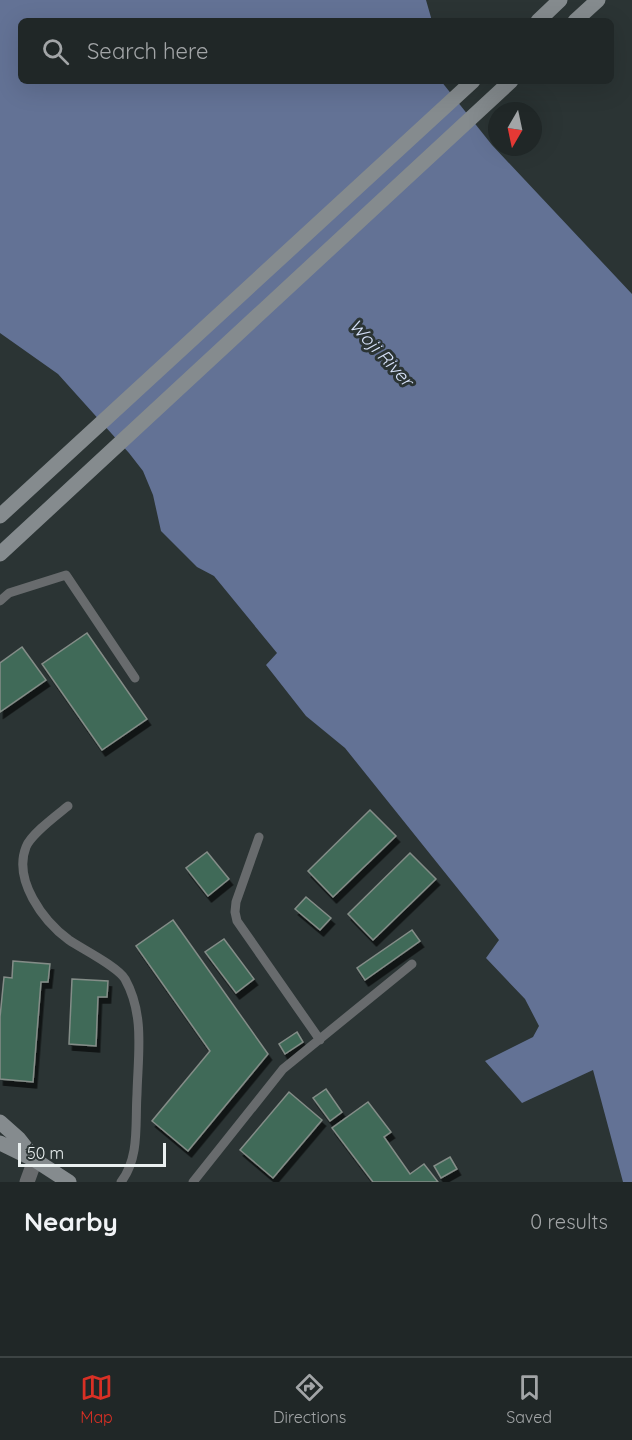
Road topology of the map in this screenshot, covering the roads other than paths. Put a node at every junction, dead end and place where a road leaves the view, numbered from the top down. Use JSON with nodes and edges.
{"nodes":[{"id":1,"x":560,"y":0,"type":"edge"},
{"id":2,"x":598,"y":0,"type":"edge"},
{"id":3,"x":541,"y":18,"type":"edge"},
{"id":4,"x":578,"y":18,"type":"edge"},
{"id":5,"x":470,"y":84,"type":"edge"},
{"id":6,"x":508,"y":84,"type":"edge"},
{"id":7,"x":0,"y":516,"type":"edge"},
{"id":8,"x":0,"y":554,"type":"edge"},
{"id":9,"x":0,"y":601,"type":"edge"},
{"id":10,"x":135,"y":678,"type":"dead end"},
{"id":11,"x":68,"y":806,"type":"dead end"},
{"id":12,"x":259,"y":837,"type":"dead end"},
{"id":13,"x":412,"y":964,"type":"dead end"},
{"id":14,"x":320,"y":1040,"type":"junction"},
{"id":15,"x":0,"y":1122,"type":"edge"},
{"id":16,"x":0,"y":1143,"type":"edge"},
{"id":17,"x":0,"y":1155,"type":"edge"},
{"id":18,"x":35,"y":1160,"type":"junction"},
{"id":19,"x":27,"y":1182,"type":"edge"},
{"id":20,"x":69,"y":1182,"type":"edge"},
{"id":21,"x":121,"y":1182,"type":"edge"},
{"id":22,"x":193,"y":1182,"type":"edge"}],
"edges":[{"from":1,"to":3,"type":"main road"},
{"from":2,"to":4,"type":"main road"},
{"from":5,"to":7,"type":"main road"},
{"from":6,"to":8,"type":"main road"},
{"from":9,"to":10,"type":"lane"},
{"from":11,"to":21,"type":"lane"},
{"from":12,"to":14,"type":"lane"},
{"from":13,"to":14,"type":"lane"},
{"from":14,"to":22,"type":"lane"},
{"from":15,"to":18,"type":"main road"},
{"from":16,"to":18,"type":"main road"},
{"from":17,"to":18,"type":"main road"},
{"from":18,"to":19,"type":"street"},
{"from":18,"to":20,"type":"main road"}]}
